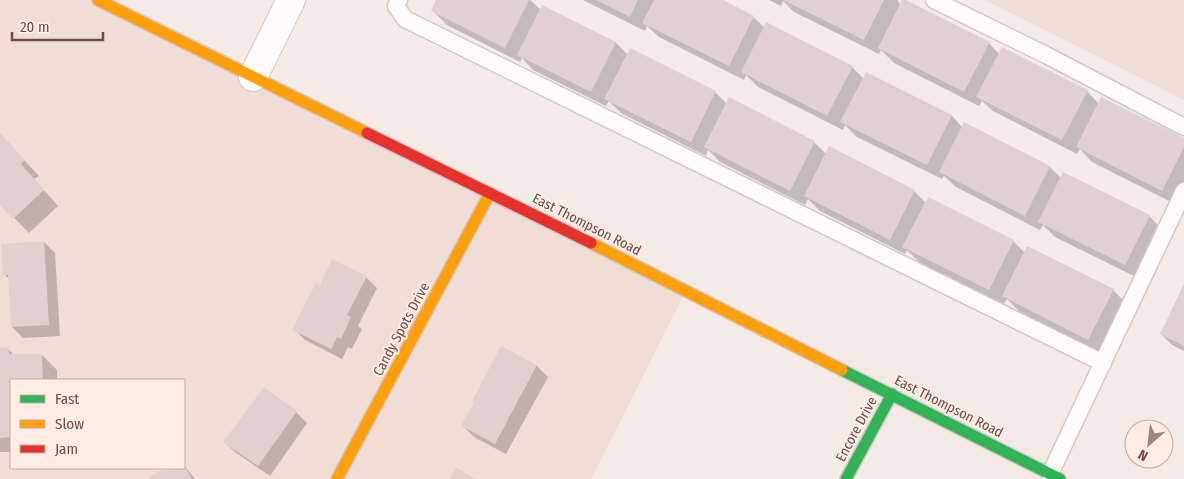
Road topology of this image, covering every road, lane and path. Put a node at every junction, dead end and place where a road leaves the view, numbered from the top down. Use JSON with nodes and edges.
{"nodes":[{"id":1,"x":98,"y":0,"type":"edge"},
{"id":2,"x":291,"y":0,"type":"edge"},
{"id":3,"x":399,"y":0,"type":"edge"},
{"id":4,"x":934,"y":0,"type":"edge"},
{"id":5,"x":253,"y":77,"type":"junction"},
{"id":6,"x":1184,"y":127,"type":"edge"},
{"id":7,"x":1184,"y":191,"type":"edge"},
{"id":8,"x":490,"y":193,"type":"junction"},
{"id":9,"x":1103,"y":363,"type":"junction"},
{"id":10,"x":892,"y":394,"type":"junction"},
{"id":11,"x":1055,"y":477,"type":"edge"},
{"id":12,"x":337,"y":479,"type":"edge"},
{"id":13,"x":846,"y":479,"type":"edge"}],
"edges":[{"from":1,"to":5,"type":"main road","name":"East Thompson Road"},
{"from":2,"to":5,"type":"street"},
{"from":3,"to":9,"type":"lane"},
{"from":4,"to":6,"type":"lane"},
{"from":5,"to":8,"type":"main road","name":"East Thompson Road"},
{"from":7,"to":9,"type":"lane"},
{"from":8,"to":10,"type":"main road","name":"East Thompson Road"},
{"from":8,"to":12,"type":"main road","name":"Candy Spots Drive"},
{"from":9,"to":11,"type":"lane"},
{"from":10,"to":11,"type":"main road","name":"East Thompson Road"},
{"from":10,"to":13,"type":"main road","name":"Encore Drive"}]}
